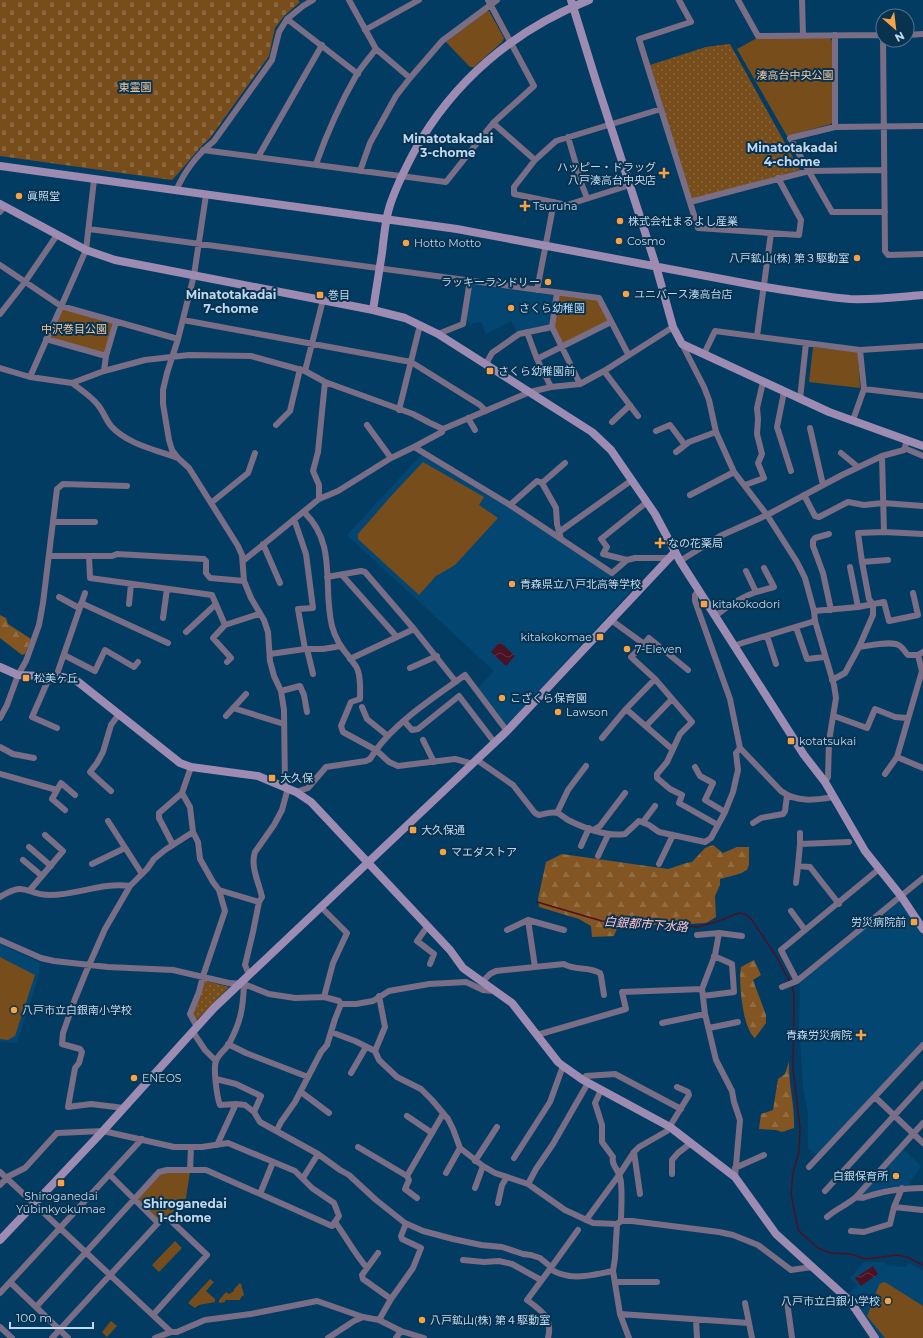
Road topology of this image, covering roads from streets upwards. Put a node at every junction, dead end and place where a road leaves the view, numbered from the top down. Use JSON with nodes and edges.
{"nodes":[{"id":1,"x":313,"y":0,"type":"edge"},
{"id":2,"x":349,"y":0,"type":"edge"},
{"id":3,"x":419,"y":0,"type":"edge"},
{"id":4,"x":497,"y":0,"type":"edge"},
{"id":5,"x":589,"y":0,"type":"edge"},
{"id":6,"x":679,"y":0,"type":"edge"},
{"id":7,"x":738,"y":0,"type":"edge"},
{"id":8,"x":802,"y":0,"type":"edge"},
{"id":9,"x":489,"y":2,"type":"edge"},
{"id":10,"x":572,"y":3,"type":"edge"},
{"id":11,"x":287,"y":19,"type":"junction"},
{"id":12,"x":365,"y":30,"type":"junction"},
{"id":13,"x":803,"y":35,"type":"junction"},
{"id":14,"x":875,"y":35,"type":"edge"},
{"id":15,"x":835,"y":36,"type":"junction"},
{"id":16,"x":510,"y":42,"type":"junction"},
{"id":17,"x":322,"y":45,"type":"junction"},
{"id":18,"x":883,"y":48,"type":"edge"},
{"id":19,"x":376,"y":49,"type":"junction"},
{"id":20,"x":358,"y":74,"type":"junction"},
{"id":21,"x":410,"y":78,"type":"junction"},
{"id":22,"x":661,"y":109,"type":"junction"},
{"id":23,"x":493,"y":123,"type":"junction"},
{"id":24,"x":610,"y":125,"type":"junction"},
{"id":25,"x":884,"y":126,"type":"junction"},
{"id":26,"x":923,"y":126,"type":"edge"},
{"id":27,"x":836,"y":127,"type":"junction"},
{"id":28,"x":568,"y":138,"type":"junction"},
{"id":29,"x":203,"y":150,"type":"junction"},
{"id":30,"x":258,"y":157,"type":"junction"},
{"id":31,"x":535,"y":160,"type":"junction"},
{"id":32,"x":316,"y":164,"type":"junction"},
{"id":33,"x":0,"y":166,"type":"edge"},
{"id":34,"x":884,"y":170,"type":"junction"},
{"id":35,"x":360,"y":171,"type":"junction"},
{"id":36,"x":809,"y":171,"type":"junction"},
{"id":37,"x":402,"y":176,"type":"junction"},
{"id":38,"x":778,"y":178,"type":"junction"},
{"id":39,"x":94,"y":180,"type":"junction"},
{"id":40,"x":630,"y":185,"type":"junction"},
{"id":41,"x":176,"y":191,"type":"junction"},
{"id":42,"x":206,"y":195,"type":"junction"},
{"id":43,"x":587,"y":198,"type":"junction"},
{"id":44,"x":554,"y":202,"type":"junction"},
{"id":45,"x":690,"y":202,"type":"junction"},
{"id":46,"x":1,"y":208,"type":"edge"},
{"id":47,"x":885,"y":212,"type":"junction"},
{"id":48,"x":386,"y":220,"type":"junction"},
{"id":49,"x":89,"y":229,"type":"junction"},
{"id":50,"x":771,"y":233,"type":"junction"},
{"id":51,"x":57,"y":235,"type":"junction"},
{"id":52,"x":199,"y":243,"type":"junction"},
{"id":53,"x":546,"y":246,"type":"junction"},
{"id":54,"x":86,"y":250,"type":"junction"},
{"id":55,"x":923,"y":254,"type":"edge"},
{"id":56,"x":0,"y":265,"type":"edge"},
{"id":57,"x":656,"y":266,"type":"junction"},
{"id":58,"x":380,"y":268,"type":"junction"},
{"id":59,"x":194,"y":275,"type":"junction"},
{"id":60,"x":470,"y":280,"type":"junction"},
{"id":61,"x":25,"y":282,"type":"junction"},
{"id":62,"x":765,"y":287,"type":"junction"},
{"id":63,"x":537,"y":290,"type":"junction"},
{"id":64,"x":557,"y":292,"type":"junction"},
{"id":65,"x":923,"y":296,"type":"edge"},
{"id":66,"x":323,"y":300,"type":"junction"},
{"id":67,"x":61,"y":306,"type":"junction"},
{"id":68,"x":373,"y":310,"type":"junction"},
{"id":69,"x":0,"y":314,"type":"edge"},
{"id":70,"x":182,"y":320,"type":"junction"},
{"id":71,"x":116,"y":322,"type":"junction"},
{"id":72,"x":611,"y":322,"type":"junction"},
{"id":73,"x":420,"y":325,"type":"junction"},
{"id":74,"x":552,"y":327,"type":"junction"},
{"id":75,"x":673,"y":327,"type":"junction"},
{"id":76,"x":527,"y":332,"type":"junction"},
{"id":77,"x":438,"y":334,"type":"junction"},
{"id":78,"x":758,"y":336,"type":"junction"},
{"id":79,"x":178,"y":339,"type":"junction"},
{"id":80,"x":46,"y":340,"type":"junction"},
{"id":81,"x":312,"y":343,"type":"junction"},
{"id":82,"x":806,"y":343,"type":"junction"},
{"id":83,"x":682,"y":344,"type":"junction"},
{"id":84,"x":923,"y":346,"type":"edge"},
{"id":85,"x":562,"y":347,"type":"junction"},
{"id":86,"x":860,"y":350,"type":"junction"},
{"id":87,"x":628,"y":354,"type":"junction"},
{"id":88,"x":704,"y":354,"type":"junction"},
{"id":89,"x":106,"y":356,"type":"junction"},
{"id":90,"x":173,"y":356,"type":"junction"},
{"id":91,"x":537,"y":359,"type":"junction"},
{"id":92,"x":410,"y":362,"type":"junction"},
{"id":93,"x":486,"y":364,"type":"junction"},
{"id":94,"x":0,"y":368,"type":"edge"},
{"id":95,"x":303,"y":370,"type":"junction"},
{"id":96,"x":104,"y":371,"type":"junction"},
{"id":97,"x":604,"y":371,"type":"junction"},
{"id":98,"x":30,"y":377,"type":"junction"},
{"id":99,"x":325,"y":382,"type":"junction"},
{"id":100,"x":762,"y":382,"type":"junction"},
{"id":101,"x":72,"y":383,"type":"junction"},
{"id":102,"x":580,"y":384,"type":"junction"},
{"id":103,"x":550,"y":388,"type":"junction"},
{"id":104,"x":864,"y":389,"type":"junction"},
{"id":105,"x":530,"y":392,"type":"junction"},
{"id":106,"x":784,"y":392,"type":"junction"},
{"id":107,"x":923,"y":396,"type":"edge"},
{"id":108,"x":800,"y":399,"type":"junction"},
{"id":109,"x":630,"y":405,"type":"junction"},
{"id":110,"x":399,"y":410,"type":"junction"},
{"id":111,"x":486,"y":410,"type":"junction"},
{"id":112,"x":638,"y":416,"type":"dead end"},
{"id":113,"x":468,"y":418,"type":"junction"},
{"id":114,"x":853,"y":420,"type":"junction"},
{"id":115,"x":612,"y":422,"type":"dead end"},
{"id":116,"x":367,"y":424,"type":"dead end"},
{"id":117,"x":276,"y":425,"type":"dead end"},
{"id":118,"x":810,"y":428,"type":"dead end"},
{"id":119,"x":443,"y":429,"type":"junction"},
{"id":120,"x":475,"y":430,"type":"dead end"},
{"id":121,"x":656,"y":431,"type":"dead end"},
{"id":122,"x":716,"y":432,"type":"junction"},
{"id":123,"x":907,"y":441,"type":"junction"},
{"id":124,"x":685,"y":445,"type":"junction"},
{"id":125,"x":923,"y":446,"type":"edge"},
{"id":126,"x":414,"y":447,"type":"junction"},
{"id":127,"x":908,"y":450,"type":"dead end"},
{"id":128,"x":676,"y":452,"type":"dead end"},
{"id":129,"x":255,"y":453,"type":"dead end"},
{"id":130,"x":841,"y":453,"type":"dead end"},
{"id":131,"x":882,"y":456,"type":"junction"},
{"id":132,"x":923,"y":456,"type":"edge"},
{"id":133,"x":178,"y":458,"type":"junction"},
{"id":134,"x":391,"y":458,"type":"junction"},
{"id":135,"x":565,"y":463,"type":"dead end"},
{"id":136,"x":858,"y":467,"type":"junction"},
{"id":137,"x":791,"y":471,"type":"dead end"},
{"id":138,"x":734,"y":472,"type":"junction"},
{"id":139,"x":632,"y":480,"type":"junction"},
{"id":140,"x":542,"y":483,"type":"junction"},
{"id":141,"x":745,"y":485,"type":"junction"},
{"id":142,"x":823,"y":485,"type":"junction"},
{"id":143,"x":127,"y":486,"type":"dead end"},
{"id":144,"x":690,"y":495,"type":"dead end"},
{"id":145,"x":804,"y":495,"type":"junction"},
{"id":146,"x":319,"y":499,"type":"junction"},
{"id":147,"x":211,"y":502,"type":"junction"},
{"id":148,"x":647,"y":502,"type":"junction"},
{"id":149,"x":883,"y":503,"type":"junction"},
{"id":150,"x":510,"y":505,"type":"junction"},
{"id":151,"x":923,"y":506,"type":"edge"},
{"id":152,"x":304,"y":512,"type":"junction"},
{"id":153,"x":767,"y":515,"type":"junction"},
{"id":154,"x":294,"y":519,"type":"junction"},
{"id":155,"x":54,"y":522,"type":"junction"},
{"id":156,"x":95,"y":522,"type":"dead end"},
{"id":157,"x":559,"y":532,"type":"junction"},
{"id":158,"x":884,"y":532,"type":"junction"},
{"id":159,"x":830,"y":534,"type":"dead end"},
{"id":160,"x":923,"y":534,"type":"edge"},
{"id":161,"x":561,"y":539,"type":"junction"},
{"id":162,"x":263,"y":544,"type":"junction"},
{"id":163,"x":672,"y":555,"type":"junction"},
{"id":164,"x":50,"y":556,"type":"junction"},
{"id":165,"x":89,"y":556,"type":"junction"},
{"id":166,"x":627,"y":560,"type":"junction"},
{"id":167,"x":888,"y":560,"type":"dead end"},
{"id":168,"x":243,"y":561,"type":"junction"},
{"id":169,"x":680,"y":561,"type":"junction"},
{"id":170,"x":862,"y":562,"type":"junction"},
{"id":171,"x":850,"y":567,"type":"dead end"},
{"id":172,"x":764,"y":568,"type":"dead end"},
{"id":173,"x":746,"y":571,"type":"dead end"},
{"id":174,"x":342,"y":575,"type":"junction"},
{"id":175,"x":327,"y":578,"type":"junction"},
{"id":176,"x":244,"y":582,"type":"junction"},
{"id":177,"x":280,"y":583,"type":"dead end"},
{"id":178,"x":131,"y":584,"type":"junction"},
{"id":179,"x":167,"y":589,"type":"junction"},
{"id":180,"x":699,"y":590,"type":"junction"},
{"id":181,"x":756,"y":592,"type":"junction"},
{"id":182,"x":85,"y":593,"type":"dead end"},
{"id":183,"x":913,"y":593,"type":"dead end"},
{"id":184,"x":59,"y":598,"type":"dead end"},
{"id":185,"x":129,"y":604,"type":"dead end"},
{"id":186,"x":216,"y":604,"type":"junction"},
{"id":187,"x":873,"y":605,"type":"junction"},
{"id":188,"x":80,"y":606,"type":"junction"},
{"id":189,"x":858,"y":607,"type":"junction"},
{"id":190,"x":831,"y":610,"type":"junction"},
{"id":191,"x":814,"y":611,"type":"junction"},
{"id":192,"x":259,"y":614,"type":"junction"},
{"id":193,"x":715,"y":616,"type":"junction"},
{"id":194,"x":163,"y":618,"type":"dead end"},
{"id":195,"x":612,"y":620,"type":"junction"},
{"id":196,"x":815,"y":621,"type":"junction"},
{"id":197,"x":225,"y":625,"type":"junction"},
{"id":198,"x":796,"y":627,"type":"junction"},
{"id":199,"x":414,"y":629,"type":"junction"},
{"id":200,"x":186,"y":632,"type":"dead end"},
{"id":201,"x":767,"y":636,"type":"junction"},
{"id":202,"x":397,"y":637,"type":"junction"},
{"id":203,"x":168,"y":643,"type":"dead end"},
{"id":204,"x":644,"y":644,"type":"junction"},
{"id":205,"x":341,"y":646,"type":"junction"},
{"id":206,"x":735,"y":646,"type":"junction"},
{"id":207,"x":859,"y":647,"type":"junction"},
{"id":208,"x":306,"y":649,"type":"junction"},
{"id":209,"x":920,"y":653,"type":"edge"},
{"id":210,"x":64,"y":654,"type":"junction"},
{"id":211,"x":270,"y":654,"type":"junction"},
{"id":212,"x":436,"y":656,"type":"junction"},
{"id":213,"x":825,"y":657,"type":"junction"},
{"id":214,"x":350,"y":659,"type":"junction"},
{"id":215,"x":138,"y":662,"type":"dead end"},
{"id":216,"x":227,"y":662,"type":"dead end"},
{"id":217,"x":776,"y":664,"type":"dead end"},
{"id":218,"x":0,"y":667,"type":"edge"},
{"id":219,"x":410,"y":668,"type":"dead end"},
{"id":220,"x":688,"y":670,"type":"dead end"},
{"id":221,"x":313,"y":674,"type":"dead end"},
{"id":222,"x":18,"y":675,"type":"junction"},
{"id":223,"x":53,"y":676,"type":"junction"},
{"id":224,"x":654,"y":679,"type":"junction"},
{"id":225,"x":832,"y":680,"type":"junction"},
{"id":226,"x":456,"y":682,"type":"junction"},
{"id":227,"x":281,"y":691,"type":"junction"},
{"id":228,"x":246,"y":694,"type":"dead end"},
{"id":229,"x":672,"y":699,"type":"junction"},
{"id":230,"x":362,"y":707,"type":"dead end"},
{"id":231,"x":233,"y":708,"type":"junction"},
{"id":232,"x":626,"y":709,"type":"junction"},
{"id":233,"x":307,"y":712,"type":"dead end"},
{"id":234,"x":119,"y":714,"type":"junction"},
{"id":235,"x":226,"y":716,"type":"dead end"},
{"id":236,"x":834,"y":716,"type":"junction"},
{"id":237,"x":0,"y":718,"type":"edge"},
{"id":238,"x":907,"y":718,"type":"junction"},
{"id":239,"x":404,"y":721,"type":"junction"},
{"id":240,"x":284,"y":724,"type":"junction"},
{"id":241,"x":646,"y":726,"type":"junction"},
{"id":242,"x":57,"y":728,"type":"dead end"},
{"id":243,"x":507,"y":731,"type":"junction"},
{"id":244,"x":388,"y":736,"type":"junction"},
{"id":245,"x":602,"y":738,"type":"dead end"},
{"id":246,"x":423,"y":740,"type":"dead end"},
{"id":247,"x":495,"y":743,"type":"junction"},
{"id":248,"x":0,"y":747,"type":"edge"},
{"id":249,"x":740,"y":748,"type":"junction"},
{"id":250,"x":672,"y":749,"type":"junction"},
{"id":251,"x":376,"y":750,"type":"junction"},
{"id":252,"x":897,"y":757,"type":"junction"},
{"id":253,"x":34,"y":758,"type":"dead end"},
{"id":254,"x":434,"y":762,"type":"junction"},
{"id":255,"x":475,"y":762,"type":"junction"},
{"id":256,"x":586,"y":766,"type":"dead end"},
{"id":257,"x":695,"y":767,"type":"dead end"},
{"id":258,"x":191,"y":768,"type":"junction"},
{"id":259,"x":923,"y":768,"type":"edge"},
{"id":260,"x":0,"y":774,"type":"edge"},
{"id":261,"x":885,"y":774,"type":"dead end"},
{"id":262,"x":825,"y":782,"type":"junction"},
{"id":263,"x":286,"y":788,"type":"junction"},
{"id":264,"x":57,"y":790,"type":"junction"},
{"id":265,"x":111,"y":791,"type":"dead end"},
{"id":266,"x":296,"y":792,"type":"junction"},
{"id":267,"x":182,"y":793,"type":"junction"},
{"id":268,"x":624,"y":794,"type":"dead end"},
{"id":269,"x":75,"y":795,"type":"dead end"},
{"id":270,"x":787,"y":796,"type":"junction"},
{"id":271,"x":834,"y":797,"type":"junction"},
{"id":272,"x":655,"y":806,"type":"dead end"},
{"id":273,"x":65,"y":810,"type":"dead end"},
{"id":274,"x":725,"y":812,"type":"junction"},
{"id":275,"x":557,"y":813,"type":"junction"},
{"id":276,"x":108,"y":821,"type":"dead end"},
{"id":277,"x":643,"y":822,"type":"junction"},
{"id":278,"x":753,"y":823,"type":"dead end"},
{"id":279,"x":718,"y":825,"type":"junction"},
{"id":280,"x":591,"y":829,"type":"junction"},
{"id":281,"x":194,"y":832,"type":"junction"},
{"id":282,"x":800,"y":833,"type":"dead end"},
{"id":283,"x":45,"y":834,"type":"dead end"},
{"id":284,"x":608,"y":835,"type":"junction"},
{"id":285,"x":674,"y":835,"type":"junction"},
{"id":286,"x":849,"y":842,"type":"dead end"},
{"id":287,"x":800,"y":844,"type":"junction"},
{"id":288,"x":173,"y":845,"type":"junction"},
{"id":289,"x":29,"y":846,"type":"dead end"},
{"id":290,"x":581,"y":846,"type":"dead end"},
{"id":291,"x":125,"y":848,"type":"junction"},
{"id":292,"x":598,"y":856,"type":"dead end"},
{"id":293,"x":23,"y":860,"type":"dead end"},
{"id":294,"x":368,"y":862,"type":"junction"},
{"id":295,"x":92,"y":864,"type":"dead end"},
{"id":296,"x":659,"y":864,"type":"dead end"},
{"id":297,"x":51,"y":866,"type":"junction"},
{"id":298,"x":798,"y":866,"type":"junction"},
{"id":299,"x":880,"y":869,"type":"junction"},
{"id":300,"x":142,"y":874,"type":"junction"},
{"id":301,"x":42,"y":876,"type":"junction"},
{"id":302,"x":923,"y":878,"type":"edge"},
{"id":303,"x":796,"y":883,"type":"dead end"},
{"id":304,"x":130,"y":886,"type":"junction"},
{"id":305,"x":30,"y":890,"type":"junction"},
{"id":306,"x":219,"y":890,"type":"junction"},
{"id":307,"x":901,"y":896,"type":"junction"},
{"id":308,"x":0,"y":897,"type":"edge"},
{"id":309,"x":259,"y":902,"type":"junction"},
{"id":310,"x":839,"y":904,"type":"junction"},
{"id":311,"x":321,"y":907,"type":"junction"},
{"id":312,"x":791,"y":911,"type":"dead end"},
{"id":313,"x":528,"y":920,"type":"junction"},
{"id":314,"x":427,"y":927,"type":"junction"},
{"id":315,"x":923,"y":929,"type":"edge"},
{"id":316,"x":507,"y":930,"type":"dead end"},
{"id":317,"x":564,"y":930,"type":"dead end"},
{"id":318,"x":805,"y":930,"type":"junction"},
{"id":319,"x":719,"y":933,"type":"junction"},
{"id":320,"x":697,"y":935,"type":"dead end"},
{"id":321,"x":742,"y":936,"type":"dead end"},
{"id":322,"x":0,"y":940,"type":"edge"},
{"id":323,"x":714,"y":956,"type":"junction"},
{"id":324,"x":430,"y":964,"type":"dead end"},
{"id":325,"x":90,"y":965,"type":"junction"},
{"id":326,"x":535,"y":967,"type":"junction"},
{"id":327,"x":251,"y":974,"type":"junction"},
{"id":328,"x":203,"y":976,"type":"junction"},
{"id":329,"x":797,"y":981,"type":"junction"},
{"id":330,"x":482,"y":982,"type":"junction"},
{"id":331,"x":242,"y":984,"type":"junction"},
{"id":332,"x":782,"y":987,"type":"dead end"},
{"id":333,"x":702,"y":989,"type":"junction"},
{"id":334,"x":494,"y":991,"type":"junction"},
{"id":335,"x":604,"y":995,"type":"dead end"},
{"id":336,"x":379,"y":996,"type":"junction"},
{"id":337,"x":703,"y":996,"type":"junction"},
{"id":338,"x":324,"y":997,"type":"junction"},
{"id":339,"x":341,"y":1004,"type":"junction"},
{"id":340,"x":705,"y":1014,"type":"junction"},
{"id":341,"x":738,"y":1022,"type":"dead end"},
{"id":342,"x":662,"y":1023,"type":"dead end"},
{"id":343,"x":709,"y":1028,"type":"junction"},
{"id":344,"x":195,"y":1029,"type":"junction"},
{"id":345,"x":331,"y":1032,"type":"junction"},
{"id":346,"x":537,"y":1035,"type":"junction"},
{"id":347,"x":228,"y":1044,"type":"junction"},
{"id":348,"x":923,"y":1045,"type":"edge"},
{"id":349,"x":366,"y":1047,"type":"junction"},
{"id":350,"x":375,"y":1051,"type":"junction"},
{"id":351,"x":216,"y":1061,"type":"junction"},
{"id":352,"x":563,"y":1066,"type":"junction"},
{"id":353,"x":351,"y":1073,"type":"dead end"},
{"id":354,"x":308,"y":1078,"type":"junction"},
{"id":355,"x":216,"y":1079,"type":"junction"},
{"id":356,"x":586,"y":1081,"type":"junction"},
{"id":357,"x":923,"y":1084,"type":"edge"},
{"id":358,"x":677,"y":1087,"type":"dead end"},
{"id":359,"x":601,"y":1090,"type":"junction"},
{"id":360,"x":301,"y":1092,"type":"junction"},
{"id":361,"x":875,"y":1097,"type":"junction"},
{"id":362,"x":236,"y":1104,"type":"junction"},
{"id":363,"x":124,"y":1108,"type":"junction"},
{"id":364,"x":681,"y":1109,"type":"junction"},
{"id":365,"x":254,"y":1112,"type":"junction"},
{"id":366,"x":329,"y":1113,"type":"dead end"},
{"id":367,"x":443,"y":1114,"type":"junction"},
{"id":368,"x":894,"y":1115,"type":"junction"},
{"id":369,"x":407,"y":1116,"type":"dead end"},
{"id":370,"x":923,"y":1123,"type":"edge"},
{"id":371,"x":497,"y":1126,"type":"dead end"},
{"id":372,"x":670,"y":1127,"type":"junction"},
{"id":373,"x":277,"y":1130,"type":"junction"},
{"id":374,"x":103,"y":1131,"type":"junction"},
{"id":375,"x":432,"y":1133,"type":"junction"},
{"id":376,"x":914,"y":1133,"type":"junction"},
{"id":377,"x":142,"y":1139,"type":"junction"},
{"id":378,"x":691,"y":1143,"type":"junction"},
{"id":379,"x":923,"y":1143,"type":"edge"},
{"id":380,"x":218,"y":1145,"type":"junction"},
{"id":381,"x":191,"y":1147,"type":"junction"},
{"id":382,"x":358,"y":1147,"type":"dead end"},
{"id":383,"x":460,"y":1148,"type":"junction"},
{"id":384,"x":634,"y":1152,"type":"junction"},
{"id":385,"x":318,"y":1154,"type":"junction"},
{"id":386,"x":764,"y":1155,"type":"dead end"},
{"id":387,"x":514,"y":1158,"type":"dead end"},
{"id":388,"x":475,"y":1161,"type":"junction"},
{"id":389,"x":273,"y":1162,"type":"junction"},
{"id":390,"x":483,"y":1166,"type":"junction"},
{"id":391,"x":809,"y":1167,"type":"dead end"},
{"id":392,"x":190,"y":1170,"type":"junction"},
{"id":393,"x":0,"y":1172,"type":"edge"},
{"id":394,"x":446,"y":1173,"type":"dead end"},
{"id":395,"x":735,"y":1173,"type":"junction"},
{"id":396,"x":672,"y":1174,"type":"dead end"},
{"id":397,"x":110,"y":1175,"type":"junction"},
{"id":398,"x":619,"y":1175,"type":"junction"},
{"id":399,"x":407,"y":1176,"type":"junction"},
{"id":400,"x":507,"y":1177,"type":"junction"},
{"id":401,"x":303,"y":1178,"type":"junction"},
{"id":402,"x":6,"y":1179,"type":"junction"},
{"id":403,"x":528,"y":1184,"type":"junction"},
{"id":404,"x":0,"y":1185,"type":"edge"},
{"id":405,"x":474,"y":1188,"type":"dead end"},
{"id":406,"x":902,"y":1188,"type":"junction"},
{"id":407,"x":923,"y":1188,"type":"edge"},
{"id":408,"x":824,"y":1191,"type":"dead end"},
{"id":409,"x":260,"y":1194,"type":"junction"},
{"id":410,"x":640,"y":1194,"type":"dead end"},
{"id":411,"x":856,"y":1197,"type":"junction"},
{"id":412,"x":417,"y":1198,"type":"dead end"},
{"id":413,"x":134,"y":1199,"type":"junction"},
{"id":414,"x":498,"y":1203,"type":"dead end"},
{"id":415,"x":34,"y":1204,"type":"junction"},
{"id":416,"x":894,"y":1207,"type":"junction"},
{"id":417,"x":923,"y":1210,"type":"edge"},
{"id":418,"x":826,"y":1217,"type":"dead end"},
{"id":419,"x":586,"y":1220,"type":"junction"},
{"id":420,"x":335,"y":1222,"type":"junction"},
{"id":421,"x":619,"y":1222,"type":"junction"},
{"id":422,"x":158,"y":1223,"type":"junction"},
{"id":423,"x":405,"y":1223,"type":"junction"},
{"id":424,"x":60,"y":1229,"type":"junction"},
{"id":425,"x":578,"y":1230,"type":"dead end"},
{"id":426,"x":851,"y":1231,"type":"dead end"},
{"id":427,"x":0,"y":1240,"type":"edge"},
{"id":428,"x":85,"y":1252,"type":"junction"},
{"id":429,"x":378,"y":1253,"type":"dead end"},
{"id":430,"x":463,"y":1260,"type":"dead end"},
{"id":431,"x":812,"y":1267,"type":"junction"},
{"id":432,"x":367,"y":1268,"type":"junction"},
{"id":433,"x":551,"y":1268,"type":"junction"},
{"id":434,"x":613,"y":1271,"type":"junction"},
{"id":435,"x":110,"y":1275,"type":"junction"},
{"id":436,"x":541,"y":1280,"type":"junction"},
{"id":437,"x":10,"y":1282,"type":"junction"},
{"id":438,"x":616,"y":1282,"type":"junction"},
{"id":439,"x":657,"y":1282,"type":"dead end"},
{"id":440,"x":0,"y":1293,"type":"edge"},
{"id":441,"x":391,"y":1299,"type":"junction"},
{"id":442,"x":786,"y":1301,"type":"dead end"},
{"id":443,"x":745,"y":1303,"type":"dead end"},
{"id":444,"x":36,"y":1307,"type":"junction"},
{"id":445,"x":620,"y":1314,"type":"junction"},
{"id":446,"x":153,"y":1315,"type":"junction"},
{"id":447,"x":363,"y":1317,"type":"junction"},
{"id":448,"x":379,"y":1320,"type":"junction"},
{"id":449,"x":696,"y":1320,"type":"junction"},
{"id":450,"x":749,"y":1323,"type":"junction"},
{"id":451,"x":0,"y":1326,"type":"edge"},
{"id":452,"x":60,"y":1330,"type":"junction"},
{"id":453,"x":401,"y":1331,"type":"junction"},
{"id":454,"x":171,"y":1332,"type":"junction"},
{"id":455,"x":12,"y":1338,"type":"edge"},
{"id":456,"x":52,"y":1338,"type":"edge"},
{"id":457,"x":68,"y":1338,"type":"edge"},
{"id":458,"x":155,"y":1338,"type":"edge"},
{"id":459,"x":328,"y":1338,"type":"edge"},
{"id":460,"x":396,"y":1338,"type":"edge"},
{"id":461,"x":424,"y":1338,"type":"edge"},
{"id":462,"x":548,"y":1338,"type":"edge"},
{"id":463,"x":629,"y":1338,"type":"edge"},
{"id":464,"x":697,"y":1338,"type":"edge"},
{"id":465,"x":752,"y":1338,"type":"edge"},
{"id":466,"x":792,"y":1338,"type":"edge"},
{"id":467,"x":875,"y":1338,"type":"edge"}],
"edges":[{"from":1,"to":11,"type":"street"},
{"from":2,"to":12,"type":"street"},
{"from":3,"to":12,"type":"street"},
{"from":4,"to":9,"type":"street"},
{"from":5,"to":10,"type":"street"},
{"from":6,"to":22,"type":"street"},
{"from":7,"to":13,"type":"street"},
{"from":8,"to":13,"type":"street"},
{"from":9,"to":16,"type":"street"},
{"from":9,"to":21,"type":"street"},
{"from":10,"to":16,"type":"street"},
{"from":10,"to":24,"type":"street"},
{"from":11,"to":17,"type":"street"},
{"from":11,"to":29,"type":"street"},
{"from":12,"to":19,"type":"street"},
{"from":13,"to":15,"type":"street"},
{"from":14,"to":15,"type":"street"},
{"from":15,"to":27,"type":"street"},
{"from":16,"to":23,"type":"street"},
{"from":16,"to":37,"type":"street"},
{"from":17,"to":20,"type":"street"},
{"from":17,"to":30,"type":"street"},
{"from":18,"to":25,"type":"street"},
{"from":19,"to":20,"type":"street"},
{"from":19,"to":21,"type":"street"},
{"from":20,"to":32,"type":"street"},
{"from":21,"to":35,"type":"street"},
{"from":22,"to":24,"type":"street"},
{"from":22,"to":45,"type":"street"},
{"from":23,"to":31,"type":"street"},
{"from":23,"to":37,"type":"street"},
{"from":24,"to":28,"type":"street"},
{"from":24,"to":40,"type":"street"},
{"from":25,"to":26,"type":"street"},
{"from":25,"to":27,"type":"street"},
{"from":25,"to":34,"type":"street"},
{"from":27,"to":36,"type":"street"},
{"from":28,"to":31,"type":"street"},
{"from":28,"to":43,"type":"street"},
{"from":29,"to":30,"type":"street"},
{"from":29,"to":41,"type":"street"},
{"from":30,"to":32,"type":"street"},
{"from":31,"to":44,"type":"street"},
{"from":32,"to":35,"type":"street"},
{"from":33,"to":39,"type":"street"},
{"from":34,"to":36,"type":"street"},
{"from":34,"to":47,"type":"street"},
{"from":35,"to":37,"type":"street"},
{"from":36,"to":38,"type":"street"},
{"from":36,"to":47,"type":"street"},
{"from":37,"to":48,"type":"street"},
{"from":38,"to":45,"type":"street"},
{"from":38,"to":50,"type":"street"},
{"from":39,"to":41,"type":"street"},
{"from":39,"to":49,"type":"street"},
{"from":40,"to":43,"type":"street"},
{"from":40,"to":57,"type":"street"},
{"from":41,"to":42,"type":"street"},
{"from":42,"to":48,"type":"street"},
{"from":42,"to":52,"type":"street"},
{"from":43,"to":44,"type":"street"},
{"from":44,"to":53,"type":"street"},
{"from":45,"to":50,"type":"street"},
{"from":46,"to":51,"type":"street"},
{"from":47,"to":55,"type":"street"},
{"from":48,"to":53,"type":"street"},
{"from":48,"to":58,"type":"street"},
{"from":49,"to":52,"type":"street"},
{"from":49,"to":54,"type":"street"},
{"from":50,"to":62,"type":"street"},
{"from":51,"to":54,"type":"street"},
{"from":51,"to":61,"type":"street"},
{"from":52,"to":58,"type":"street"},
{"from":52,"to":59,"type":"street"},
{"from":53,"to":57,"type":"street"},
{"from":53,"to":63,"type":"street"},
{"from":54,"to":59,"type":"street"},
{"from":54,"to":67,"type":"street"},
{"from":56,"to":61,"type":"street"},
{"from":57,"to":62,"type":"street"},
{"from":57,"to":75,"type":"street"},
{"from":58,"to":60,"type":"street"},
{"from":58,"to":68,"type":"street"},
{"from":59,"to":66,"type":"street"},
{"from":59,"to":70,"type":"street"},
{"from":60,"to":63,"type":"street"},
{"from":60,"to":77,"type":"street"},
{"from":61,"to":67,"type":"street"},
{"from":61,"to":69,"type":"street"},
{"from":62,"to":65,"type":"street"},
{"from":62,"to":78,"type":"street"},
{"from":63,"to":64,"type":"street"},
{"from":64,"to":72,"type":"street"},
{"from":64,"to":74,"type":"street"},
{"from":66,"to":68,"type":"street"},
{"from":66,"to":81,"type":"street"},
{"from":67,"to":71,"type":"street"},
{"from":67,"to":80,"type":"street"},
{"from":68,"to":73,"type":"street"},
{"from":70,"to":79,"type":"street"},
{"from":70,"to":81,"type":"street"},
{"from":71,"to":79,"type":"street"},
{"from":71,"to":89,"type":"street"},
{"from":72,"to":85,"type":"street"},
{"from":72,"to":87,"type":"street"},
{"from":73,"to":77,"type":"street"},
{"from":73,"to":92,"type":"street"},
{"from":74,"to":76,"type":"street"},
{"from":74,"to":85,"type":"street"},
{"from":75,"to":83,"type":"street"},
{"from":75,"to":87,"type":"street"},
{"from":76,"to":91,"type":"street"},
{"from":76,"to":93,"type":"street"},
{"from":77,"to":93,"type":"street"},
{"from":78,"to":82,"type":"street"},
{"from":78,"to":88,"type":"street"},
{"from":79,"to":90,"type":"street"},
{"from":80,"to":89,"type":"street"},
{"from":80,"to":98,"type":"street"},
{"from":81,"to":92,"type":"street"},
{"from":81,"to":95,"type":"street"},
{"from":82,"to":86,"type":"street"},
{"from":82,"to":108,"type":"street"},
{"from":83,"to":88,"type":"street"},
{"from":83,"to":122,"type":"street"},
{"from":84,"to":86,"type":"street"},
{"from":85,"to":91,"type":"street"},
{"from":85,"to":102,"type":"street"},
{"from":86,"to":104,"type":"street"},
{"from":87,"to":97,"type":"street"},
{"from":88,"to":100,"type":"street"},
{"from":89,"to":96,"type":"street"},
{"from":90,"to":95,"type":"street"},
{"from":90,"to":96,"type":"street"},
{"from":90,"to":133,"type":"street"},
{"from":91,"to":103,"type":"street"},
{"from":92,"to":110,"type":"street"},
{"from":92,"to":111,"type":"street"},
{"from":93,"to":105,"type":"street"},
{"from":94,"to":98,"type":"street"},
{"from":95,"to":99,"type":"street"},
{"from":95,"to":117,"type":"street"},
{"from":96,"to":101,"type":"street"},
{"from":97,"to":102,"type":"street"},
{"from":97,"to":109,"type":"street"},
{"from":98,"to":101,"type":"street"},
{"from":99,"to":110,"type":"street"},
{"from":99,"to":146,"type":"street"},
{"from":100,"to":106,"type":"street"},
{"from":100,"to":141,"type":"street"},
{"from":101,"to":133,"type":"street"},
{"from":102,"to":103,"type":"street"},
{"from":103,"to":105,"type":"street"},
{"from":104,"to":107,"type":"street"},
{"from":104,"to":114,"type":"street"},
{"from":105,"to":111,"type":"street"},
{"from":105,"to":139,"type":"street"},
{"from":106,"to":108,"type":"street"},
{"from":106,"to":137,"type":"street"},
{"from":108,"to":114,"type":"street"},
{"from":109,"to":112,"type":"street"},
{"from":109,"to":115,"type":"street"},
{"from":110,"to":119,"type":"street"},
{"from":111,"to":113,"type":"street"},
{"from":113,"to":119,"type":"street"},
{"from":113,"to":120,"type":"street"},
{"from":114,"to":123,"type":"street"},
{"from":116,"to":134,"type":"street"},
{"from":118,"to":142,"type":"street"},
{"from":119,"to":126,"type":"street"},
{"from":121,"to":124,"type":"street"},
{"from":122,"to":124,"type":"street"},
{"from":122,"to":138,"type":"street"},
{"from":123,"to":125,"type":"street"},
{"from":123,"to":131,"type":"street"},
{"from":124,"to":128,"type":"street"},
{"from":126,"to":134,"type":"street"},
{"from":126,"to":150,"type":"street"},
{"from":127,"to":132,"type":"street"},
{"from":129,"to":147,"type":"street"},
{"from":130,"to":136,"type":"street"},
{"from":131,"to":136,"type":"street"},
{"from":131,"to":149,"type":"street"},
{"from":133,"to":147,"type":"street"},
{"from":134,"to":146,"type":"street"},
{"from":135,"to":140,"type":"street"},
{"from":136,"to":142,"type":"street"},
{"from":138,"to":141,"type":"street"},
{"from":138,"to":144,"type":"street"},
{"from":139,"to":148,"type":"street"},
{"from":139,"to":157,"type":"street"},
{"from":140,"to":150,"type":"street"},
{"from":140,"to":157,"type":"street"},
{"from":141,"to":153,"type":"street"},
{"from":142,"to":145,"type":"street"},
{"from":143,"to":155,"type":"street"},
{"from":145,"to":149,"type":"street"},
{"from":145,"to":153,"type":"street"},
{"from":146,"to":152,"type":"street"},
{"from":147,"to":168,"type":"street"},
{"from":148,"to":163,"type":"street"},
{"from":148,"to":166,"type":"street"},
{"from":149,"to":151,"type":"street"},
{"from":149,"to":158,"type":"street"},
{"from":150,"to":161,"type":"street"},
{"from":152,"to":154,"type":"street"},
{"from":152,"to":175,"type":"street"},
{"from":153,"to":169,"type":"street"},
{"from":153,"to":191,"type":"street"},
{"from":154,"to":162,"type":"street"},
{"from":154,"to":208,"type":"street"},
{"from":155,"to":156,"type":"street"},
{"from":155,"to":164,"type":"street"},
{"from":157,"to":161,"type":"street"},
{"from":158,"to":160,"type":"street"},
{"from":158,"to":170,"type":"street"},
{"from":159,"to":190,"type":"street"},
{"from":161,"to":166,"type":"street"},
{"from":162,"to":168,"type":"street"},
{"from":162,"to":177,"type":"street"},
{"from":163,"to":166,"type":"street"},
{"from":163,"to":169,"type":"street"},
{"from":163,"to":195,"type":"street"},
{"from":164,"to":165,"type":"street"},
{"from":164,"to":222,"type":"street"},
{"from":165,"to":176,"type":"street"},
{"from":165,"to":178,"type":"street"},
{"from":167,"to":170,"type":"street"},
{"from":168,"to":176,"type":"street"},
{"from":169,"to":180,"type":"street"},
{"from":170,"to":187,"type":"street"},
{"from":171,"to":189,"type":"street"},
{"from":172,"to":181,"type":"street"},
{"from":173,"to":181,"type":"street"},
{"from":174,"to":175,"type":"street"},
{"from":174,"to":199,"type":"street"},
{"from":174,"to":202,"type":"street"},
{"from":175,"to":205,"type":"street"},
{"from":176,"to":192,"type":"street"},
{"from":178,"to":179,"type":"street"},
{"from":178,"to":185,"type":"street"},
{"from":179,"to":186,"type":"street"},
{"from":179,"to":194,"type":"street"},
{"from":180,"to":193,"type":"street"},
{"from":180,"to":249,"type":"street"},
{"from":181,"to":193,"type":"street"},
{"from":182,"to":188,"type":"street"},
{"from":183,"to":187,"type":"street"},
{"from":184,"to":188,"type":"street"},
{"from":186,"to":197,"type":"street"},
{"from":186,"to":200,"type":"street"},
{"from":187,"to":189,"type":"street"},
{"from":187,"to":207,"type":"street"},
{"from":188,"to":203,"type":"street"},
{"from":188,"to":210,"type":"street"},
{"from":189,"to":190,"type":"street"},
{"from":190,"to":191,"type":"street"},
{"from":191,"to":196,"type":"street"},
{"from":192,"to":197,"type":"street"},
{"from":192,"to":211,"type":"street"},
{"from":193,"to":206,"type":"street"},
{"from":195,"to":204,"type":"street"},
{"from":195,"to":243,"type":"street"},
{"from":196,"to":198,"type":"street"},
{"from":196,"to":213,"type":"street"},
{"from":197,"to":216,"type":"street"},
{"from":198,"to":201,"type":"street"},
{"from":198,"to":213,"type":"street"},
{"from":199,"to":202,"type":"street"},
{"from":199,"to":212,"type":"street"},
{"from":201,"to":206,"type":"street"},
{"from":201,"to":217,"type":"street"},
{"from":202,"to":214,"type":"street"},
{"from":204,"to":220,"type":"street"},
{"from":204,"to":224,"type":"street"},
{"from":205,"to":208,"type":"street"},
{"from":205,"to":214,"type":"street"},
{"from":206,"to":262,"type":"street"},
{"from":207,"to":209,"type":"street"},
{"from":207,"to":225,"type":"street"},
{"from":208,"to":211,"type":"street"},
{"from":208,"to":221,"type":"street"},
{"from":209,"to":238,"type":"street"},
{"from":210,"to":215,"type":"street"},
{"from":210,"to":223,"type":"street"},
{"from":211,"to":227,"type":"street"},
{"from":212,"to":219,"type":"street"},
{"from":212,"to":226,"type":"street"},
{"from":213,"to":225,"type":"street"},
{"from":214,"to":251,"type":"street"},
{"from":218,"to":222,"type":"street"},
{"from":222,"to":223,"type":"street"},
{"from":222,"to":237,"type":"street"},
{"from":223,"to":234,"type":"street"},
{"from":223,"to":242,"type":"street"},
{"from":224,"to":229,"type":"street"},
{"from":224,"to":232,"type":"street"},
{"from":225,"to":236,"type":"street"},
{"from":226,"to":239,"type":"street"},
{"from":226,"to":243,"type":"street"},
{"from":227,"to":233,"type":"street"},
{"from":227,"to":240,"type":"street"},
{"from":228,"to":231,"type":"street"},
{"from":229,"to":241,"type":"street"},
{"from":229,"to":250,"type":"street"},
{"from":230,"to":244,"type":"street"},
{"from":231,"to":235,"type":"street"},
{"from":231,"to":240,"type":"street"},
{"from":232,"to":241,"type":"street"},
{"from":232,"to":245,"type":"street"},
{"from":234,"to":258,"type":"street"},
{"from":234,"to":265,"type":"street"},
{"from":236,"to":238,"type":"street"},
{"from":236,"to":262,"type":"street"},
{"from":238,"to":252,"type":"street"},
{"from":239,"to":244,"type":"street"},
{"from":239,"to":247,"type":"street"},
{"from":240,"to":263,"type":"street"},
{"from":241,"to":250,"type":"street"},
{"from":243,"to":247,"type":"street"},
{"from":244,"to":251,"type":"street"},
{"from":246,"to":254,"type":"street"},
{"from":247,"to":255,"type":"street"},
{"from":248,"to":253,"type":"street"},
{"from":249,"to":270,"type":"street"},
{"from":249,"to":274,"type":"street"},
{"from":250,"to":279,"type":"street"},
{"from":251,"to":254,"type":"street"},
{"from":251,"to":266,"type":"street"},
{"from":252,"to":259,"type":"street"},
{"from":252,"to":261,"type":"street"},
{"from":254,"to":255,"type":"street"},
{"from":255,"to":275,"type":"street"},
{"from":255,"to":294,"type":"street"},
{"from":256,"to":275,"type":"street"},
{"from":257,"to":274,"type":"street"},
{"from":258,"to":263,"type":"street"},
{"from":258,"to":267,"type":"street"},
{"from":260,"to":264,"type":"street"},
{"from":262,"to":271,"type":"street"},
{"from":263,"to":266,"type":"street"},
{"from":263,"to":309,"type":"street"},
{"from":264,"to":269,"type":"street"},
{"from":264,"to":273,"type":"street"},
{"from":266,"to":294,"type":"street"},
{"from":267,"to":281,"type":"street"},
{"from":267,"to":288,"type":"street"},
{"from":268,"to":280,"type":"street"},
{"from":270,"to":271,"type":"street"},
{"from":270,"to":278,"type":"street"},
{"from":271,"to":299,"type":"street"},
{"from":272,"to":277,"type":"street"},
{"from":274,"to":279,"type":"street"},
{"from":275,"to":280,"type":"street"},
{"from":276,"to":291,"type":"street"},
{"from":277,"to":284,"type":"street"},
{"from":277,"to":285,"type":"street"},
{"from":279,"to":285,"type":"street"},
{"from":280,"to":284,"type":"street"},
{"from":280,"to":290,"type":"street"},
{"from":281,"to":288,"type":"street"},
{"from":281,"to":306,"type":"street"},
{"from":282,"to":287,"type":"street"},
{"from":283,"to":297,"type":"street"},
{"from":284,"to":292,"type":"street"},
{"from":285,"to":296,"type":"street"},
{"from":286,"to":287,"type":"street"},
{"from":287,"to":298,"type":"street"},
{"from":288,"to":300,"type":"street"},
{"from":289,"to":297,"type":"street"},
{"from":291,"to":295,"type":"street"},
{"from":291,"to":300,"type":"street"},
{"from":293,"to":301,"type":"street"},
{"from":294,"to":311,"type":"street"},
{"from":294,"to":314,"type":"street"},
{"from":297,"to":301,"type":"street"},
{"from":298,"to":303,"type":"street"},
{"from":298,"to":310,"type":"street"},
{"from":299,"to":307,"type":"street"},
{"from":299,"to":310,"type":"street"},
{"from":300,"to":304,"type":"street"},
{"from":301,"to":305,"type":"street"},
{"from":302,"to":307,"type":"street"},
{"from":304,"to":305,"type":"street"},
{"from":304,"to":325,"type":"street"},
{"from":305,"to":308,"type":"street"},
{"from":306,"to":309,"type":"street"},
{"from":306,"to":328,"type":"street"},
{"from":307,"to":315,"type":"street"},
{"from":307,"to":329,"type":"street"},
{"from":309,"to":327,"type":"street"},
{"from":310,"to":318,"type":"street"},
{"from":311,"to":327,"type":"street"},
{"from":311,"to":338,"type":"street"},
{"from":312,"to":318,"type":"street"},
{"from":313,"to":316,"type":"street"},
{"from":313,"to":317,"type":"street"},
{"from":313,"to":326,"type":"street"},
{"from":314,"to":324,"type":"street"},
{"from":314,"to":330,"type":"street"},
{"from":318,"to":329,"type":"street"},
{"from":319,"to":320,"type":"street"},
{"from":319,"to":321,"type":"street"},
{"from":319,"to":323,"type":"street"},
{"from":322,"to":325,"type":"street"},
{"from":323,"to":333,"type":"street"},
{"from":323,"to":337,"type":"street"},
{"from":325,"to":328,"type":"street"},
{"from":325,"to":363,"type":"street"},
{"from":326,"to":330,"type":"street"},
{"from":326,"to":335,"type":"street"},
{"from":327,"to":331,"type":"street"},
{"from":328,"to":331,"type":"street"},
{"from":328,"to":344,"type":"street"},
{"from":329,"to":332,"type":"street"},
{"from":330,"to":334,"type":"street"},
{"from":331,"to":338,"type":"street"},
{"from":331,"to":344,"type":"street"},
{"from":331,"to":347,"type":"street"},
{"from":333,"to":337,"type":"street"},
{"from":333,"to":346,"type":"street"},
{"from":334,"to":336,"type":"street"},
{"from":334,"to":346,"type":"street"},
{"from":336,"to":339,"type":"street"},
{"from":336,"to":350,"type":"street"},
{"from":337,"to":340,"type":"street"},
{"from":338,"to":339,"type":"street"},
{"from":339,"to":345,"type":"street"},
{"from":340,"to":342,"type":"street"},
{"from":340,"to":343,"type":"street"},
{"from":341,"to":343,"type":"street"},
{"from":343,"to":395,"type":"street"},
{"from":344,"to":351,"type":"street"},
{"from":344,"to":363,"type":"street"},
{"from":345,"to":349,"type":"street"},
{"from":345,"to":354,"type":"street"},
{"from":346,"to":352,"type":"street"},
{"from":347,"to":351,"type":"street"},
{"from":347,"to":354,"type":"street"},
{"from":348,"to":361,"type":"street"},
{"from":349,"to":350,"type":"street"},
{"from":349,"to":353,"type":"street"},
{"from":350,"to":367,"type":"street"},
{"from":351,"to":355,"type":"street"},
{"from":352,"to":356,"type":"street"},
{"from":352,"to":387,"type":"street"},
{"from":354,"to":360,"type":"street"},
{"from":355,"to":362,"type":"street"},
{"from":355,"to":365,"type":"street"},
{"from":356,"to":359,"type":"street"},
{"from":356,"to":364,"type":"street"},
{"from":356,"to":403,"type":"street"},
{"from":357,"to":368,"type":"street"},
{"from":358,"to":364,"type":"street"},
{"from":359,"to":372,"type":"street"},
{"from":359,"to":398,"type":"street"},
{"from":360,"to":366,"type":"street"},
{"from":360,"to":373,"type":"street"},
{"from":361,"to":368,"type":"street"},
{"from":361,"to":391,"type":"street"},
{"from":362,"to":365,"type":"street"},
{"from":362,"to":380,"type":"street"},
{"from":363,"to":374,"type":"street"},
{"from":364,"to":372,"type":"street"},
{"from":365,"to":373,"type":"street"},
{"from":367,"to":375,"type":"street"},
{"from":367,"to":383,"type":"street"},
{"from":368,"to":376,"type":"street"},
{"from":368,"to":408,"type":"street"},
{"from":369,"to":375,"type":"street"},
{"from":370,"to":376,"type":"street"},
{"from":371,"to":388,"type":"street"},
{"from":372,"to":378,"type":"street"},
{"from":372,"to":384,"type":"street"},
{"from":373,"to":385,"type":"street"},
{"from":374,"to":377,"type":"street"},
{"from":374,"to":402,"type":"street"},
{"from":374,"to":415,"type":"street"},
{"from":375,"to":399,"type":"street"},
{"from":376,"to":379,"type":"street"},
{"from":376,"to":411,"type":"street"},
{"from":377,"to":381,"type":"street"},
{"from":377,"to":397,"type":"street"},
{"from":378,"to":395,"type":"street"},
{"from":378,"to":396,"type":"street"},
{"from":380,"to":381,"type":"street"},
{"from":380,"to":389,"type":"street"},
{"from":381,"to":392,"type":"street"},
{"from":382,"to":399,"type":"street"},
{"from":383,"to":388,"type":"street"},
{"from":383,"to":394,"type":"street"},
{"from":384,"to":398,"type":"street"},
{"from":384,"to":410,"type":"street"},
{"from":385,"to":401,"type":"street"},
{"from":385,"to":423,"type":"street"},
{"from":386,"to":395,"type":"street"},
{"from":388,"to":390,"type":"street"},
{"from":389,"to":401,"type":"street"},
{"from":389,"to":409,"type":"street"},
{"from":390,"to":400,"type":"street"},
{"from":390,"to":405,"type":"street"},
{"from":392,"to":409,"type":"street"},
{"from":392,"to":413,"type":"street"},
{"from":393,"to":402,"type":"street"},
{"from":395,"to":431,"type":"street"},
{"from":397,"to":413,"type":"street"},
{"from":397,"to":424,"type":"street"},
{"from":398,"to":419,"type":"street"},
{"from":398,"to":421,"type":"street"},
{"from":399,"to":412,"type":"street"},
{"from":400,"to":403,"type":"street"},
{"from":400,"to":414,"type":"street"},
{"from":401,"to":420,"type":"street"},
{"from":402,"to":404,"type":"street"},
{"from":402,"to":415,"type":"street"},
{"from":403,"to":419,"type":"street"},
{"from":406,"to":407,"type":"street"},
{"from":406,"to":411,"type":"street"},
{"from":406,"to":416,"type":"street"},
{"from":409,"to":420,"type":"street"},
{"from":411,"to":418,"type":"street"},
{"from":413,"to":422,"type":"street"},
{"from":413,"to":428,"type":"street"},
{"from":415,"to":424,"type":"street"},
{"from":415,"to":427,"type":"street"},
{"from":416,"to":417,"type":"street"},
{"from":416,"to":426,"type":"street"},
{"from":419,"to":421,"type":"street"},
{"from":420,"to":432,"type":"street"},
{"from":421,"to":431,"type":"street"},
{"from":421,"to":434,"type":"street"},
{"from":422,"to":435,"type":"street"},
{"from":422,"to":446,"type":"street"},
{"from":423,"to":433,"type":"street"},
{"from":423,"to":441,"type":"street"},
{"from":424,"to":428,"type":"street"},
{"from":424,"to":437,"type":"street"},
{"from":425,"to":433,"type":"street"},
{"from":428,"to":435,"type":"street"},
{"from":428,"to":444,"type":"street"},
{"from":429,"to":432,"type":"street"},
{"from":430,"to":436,"type":"street"},
{"from":431,"to":467,"type":"street"},
{"from":432,"to":441,"type":"street"},
{"from":433,"to":434,"type":"street"},
{"from":433,"to":436,"type":"street"},
{"from":434,"to":438,"type":"street"},
{"from":435,"to":446,"type":"street"},
{"from":435,"to":452,"type":"street"},
{"from":436,"to":462,"type":"street"},
{"from":437,"to":440,"type":"street"},
{"from":437,"to":444,"type":"street"},
{"from":438,"to":439,"type":"street"},
{"from":438,"to":445,"type":"street"},
{"from":441,"to":448,"type":"street"},
{"from":442,"to":466,"type":"street"},
{"from":443,"to":450,"type":"street"},
{"from":444,"to":452,"type":"street"},
{"from":445,"to":449,"type":"street"},
{"from":445,"to":463,"type":"street"},
{"from":446,"to":454,"type":"street"},
{"from":447,"to":448,"type":"street"},
{"from":447,"to":454,"type":"street"},
{"from":447,"to":459,"type":"street"},
{"from":448,"to":453,"type":"street"},
{"from":449,"to":450,"type":"street"},
{"from":449,"to":464,"type":"street"},
{"from":450,"to":465,"type":"street"},
{"from":451,"to":455,"type":"street"},
{"from":452,"to":456,"type":"street"},
{"from":452,"to":457,"type":"street"},
{"from":453,"to":460,"type":"street"},
{"from":453,"to":461,"type":"street"},
{"from":454,"to":458,"type":"street"}]}
